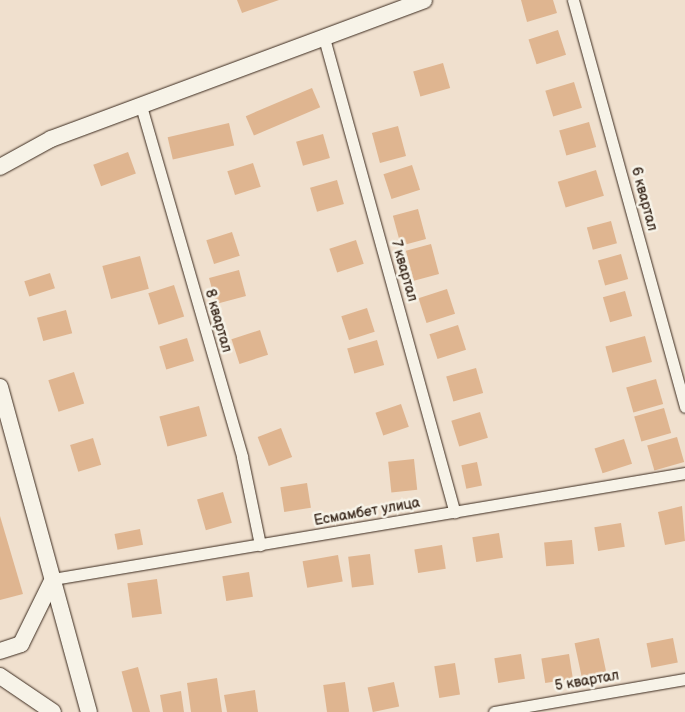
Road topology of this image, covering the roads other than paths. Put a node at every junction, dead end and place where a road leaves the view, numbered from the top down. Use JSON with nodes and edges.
{"nodes":[{"id":1,"x":424,"y":0,"type":"edge"},
{"id":2,"x":574,"y":0,"type":"edge"},
{"id":3,"x":324,"y":38,"type":"junction"},
{"id":4,"x":141,"y":106,"type":"junction"},
{"id":5,"x":0,"y":167,"type":"edge"},
{"id":6,"x":0,"y":387,"type":"edge"},
{"id":7,"x":685,"y":407,"type":"edge"},
{"id":8,"x":685,"y":473,"type":"edge"},
{"id":9,"x":455,"y":512,"type":"junction"},
{"id":10,"x":260,"y":545,"type":"junction"},
{"id":11,"x":53,"y":579,"type":"junction"},
{"id":12,"x":0,"y":651,"type":"edge"},
{"id":13,"x":0,"y":676,"type":"edge"},
{"id":14,"x":685,"y":679,"type":"edge"},
{"id":15,"x":53,"y":712,"type":"edge"},
{"id":16,"x":88,"y":712,"type":"edge"},
{"id":17,"x":494,"y":712,"type":"edge"}],
"edges":[{"from":1,"to":3,"type":"street"},
{"from":2,"to":7,"type":"street","name":"6 квартал"},
{"from":3,"to":4,"type":"street"},
{"from":3,"to":9,"type":"street","name":"7 квартал"},
{"from":4,"to":5,"type":"street"},
{"from":4,"to":10,"type":"street","name":"8 квартал"},
{"from":6,"to":11,"type":"street"},
{"from":8,"to":9,"type":"street","name":"Есмамбет улица"},
{"from":9,"to":10,"type":"street","name":"Есмамбет улица"},
{"from":10,"to":11,"type":"street","name":"Есмамбет улица"},
{"from":11,"to":12,"type":"street"},
{"from":11,"to":16,"type":"street"},
{"from":13,"to":15,"type":"street"},
{"from":14,"to":17,"type":"street","name":"5 квартал"}]}
